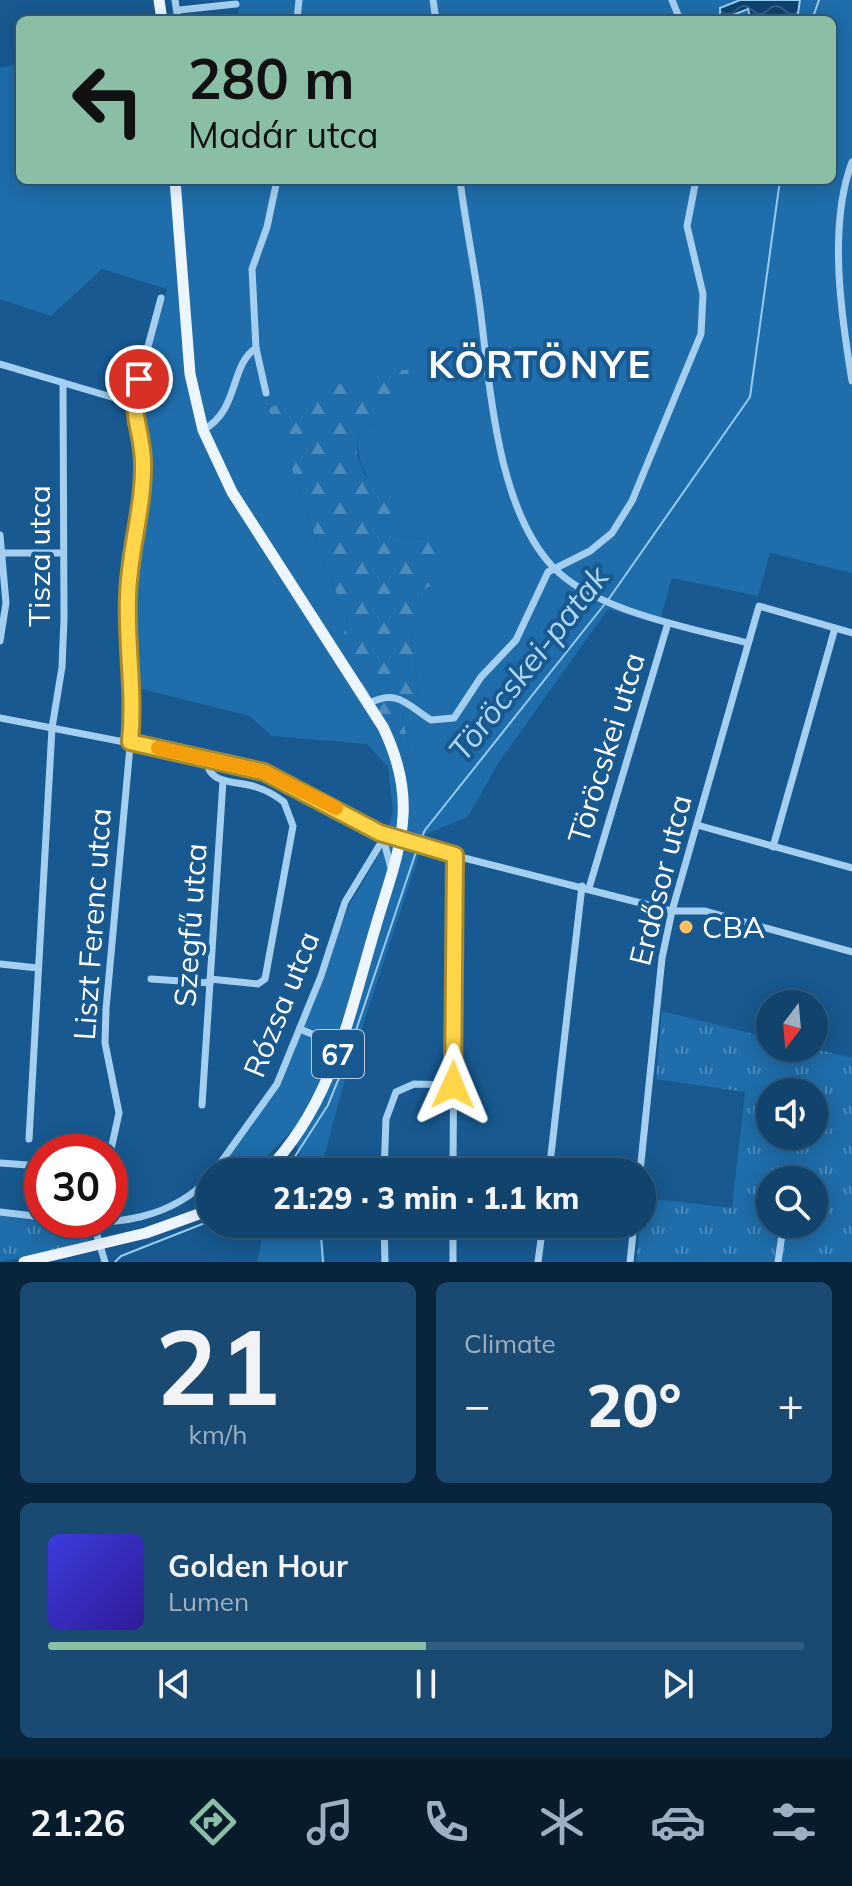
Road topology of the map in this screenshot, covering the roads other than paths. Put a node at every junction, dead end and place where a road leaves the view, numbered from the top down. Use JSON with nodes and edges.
{"nodes":[{"id":1,"x":175,"y":0,"type":"edge"},
{"id":2,"x":236,"y":4,"type":"dead end"},
{"id":3,"x":179,"y":10,"type":"junction"},
{"id":4,"x":178,"y":16,"type":"edge"},
{"id":5,"x":852,"y":162,"type":"edge"},
{"id":6,"x":175,"y":184,"type":"edge"},
{"id":7,"x":276,"y":184,"type":"edge"},
{"id":8,"x":461,"y":184,"type":"edge"},
{"id":9,"x":695,"y":184,"type":"edge"},
{"id":10,"x":161,"y":298,"type":"dead end"},
{"id":11,"x":256,"y":348,"type":"junction"},
{"id":12,"x":0,"y":364,"type":"edge"},
{"id":13,"x":852,"y":381,"type":"edge"},
{"id":14,"x":63,"y":383,"type":"junction"},
{"id":15,"x":266,"y":393,"type":"dead end"},
{"id":16,"x":132,"y":406,"type":"junction"},
{"id":17,"x":203,"y":430,"type":"junction"},
{"id":18,"x":0,"y":535,"type":"edge"},
{"id":19,"x":1,"y":553,"type":"edge"},
{"id":20,"x":63,"y":553,"type":"junction"},
{"id":21,"x":553,"y":568,"type":"junction"},
{"id":22,"x":668,"y":623,"type":"junction"},
{"id":23,"x":835,"y":628,"type":"junction"},
{"id":24,"x":851,"y":630,"type":"edge"},
{"id":25,"x":0,"y":641,"type":"edge"},
{"id":26,"x":748,"y":643,"type":"junction"},
{"id":27,"x":368,"y":704,"type":"junction"},
{"id":28,"x":0,"y":718,"type":"edge"},
{"id":29,"x":52,"y":728,"type":"junction"},
{"id":30,"x":130,"y":742,"type":"junction"},
{"id":31,"x":206,"y":757,"type":"junction"},
{"id":32,"x":223,"y":781,"type":"junction"},
{"id":33,"x":697,"y":825,"type":"junction"},
{"id":34,"x":380,"y":833,"type":"junction"},
{"id":35,"x":404,"y":842,"type":"junction"},
{"id":36,"x":379,"y":846,"type":"dead end"},
{"id":37,"x":773,"y":847,"type":"junction"},
{"id":38,"x":455,"y":855,"type":"junction"},
{"id":39,"x":852,"y":866,"type":"edge"},
{"id":40,"x":391,"y":873,"type":"junction"},
{"id":41,"x":586,"y":887,"type":"junction"},
{"id":42,"x":672,"y":911,"type":"junction"},
{"id":43,"x":852,"y":952,"type":"edge"},
{"id":44,"x":0,"y":964,"type":"edge"},
{"id":45,"x":38,"y":968,"type":"junction"},
{"id":46,"x":151,"y":979,"type":"dead end"},
{"id":47,"x":210,"y":981,"type":"junction"},
{"id":48,"x":300,"y":1029,"type":"junction"},
{"id":49,"x":340,"y":1046,"type":"junction"},
{"id":50,"x":453,"y":1085,"type":"junction"},
{"id":51,"x":202,"y":1105,"type":"dead end"},
{"id":52,"x":29,"y":1134,"type":"edge"},
{"id":53,"x":114,"y":1134,"type":"edge"},
{"id":54,"x":225,"y":1158,"type":"edge"},
{"id":55,"x":278,"y":1158,"type":"edge"},
{"id":56,"x":385,"y":1158,"type":"edge"},
{"id":57,"x":453,"y":1158,"type":"edge"},
{"id":58,"x":551,"y":1158,"type":"edge"},
{"id":59,"x":641,"y":1158,"type":"edge"},
{"id":60,"x":0,"y":1163,"type":"edge"},
{"id":61,"x":24,"y":1165,"type":"edge"},
{"id":62,"x":196,"y":1190,"type":"edge"},
{"id":63,"x":0,"y":1212,"type":"edge"},
{"id":64,"x":24,"y":1215,"type":"edge"},
{"id":65,"x":196,"y":1216,"type":"edge"},
{"id":66,"x":128,"y":1219,"type":"edge"},
{"id":67,"x":97,"y":1238,"type":"edge"},
{"id":68,"x":384,"y":1238,"type":"edge"},
{"id":69,"x":453,"y":1238,"type":"edge"},
{"id":70,"x":541,"y":1238,"type":"edge"},
{"id":71,"x":633,"y":1238,"type":"edge"},
{"id":72,"x":782,"y":1238,"type":"edge"},
{"id":73,"x":98,"y":1244,"type":"junction"},
{"id":74,"x":24,"y":1262,"type":"edge"},
{"id":75,"x":105,"y":1262,"type":"edge"},
{"id":76,"x":385,"y":1262,"type":"edge"},
{"id":77,"x":453,"y":1262,"type":"edge"},
{"id":78,"x":538,"y":1262,"type":"edge"},
{"id":79,"x":630,"y":1262,"type":"edge"},
{"id":80,"x":778,"y":1262,"type":"edge"}],
"edges":[{"from":1,"to":3,"type":"street"},
{"from":2,"to":3,"type":"street"},
{"from":3,"to":4,"type":"street"},
{"from":5,"to":13,"type":"street"},
{"from":6,"to":17,"type":"main road","number":"67"},
{"from":7,"to":11,"type":"street"},
{"from":8,"to":21,"type":"street"},
{"from":9,"to":21,"type":"street"},
{"from":10,"to":16,"type":"street"},
{"from":11,"to":15,"type":"street"},
{"from":11,"to":17,"type":"street"},
{"from":12,"to":14,"type":"street"},
{"from":14,"to":16,"type":"street"},
{"from":14,"to":20,"type":"street","name":"Tisza utca"},
{"from":16,"to":30,"type":"street","name":"Liszt Ferenc utca"},
{"from":17,"to":27,"type":"main road","number":"67"},
{"from":18,"to":19,"type":"street"},
{"from":19,"to":20,"type":"street"},
{"from":19,"to":25,"type":"street"},
{"from":20,"to":29,"type":"street","name":"Tisza utca"},
{"from":21,"to":22,"type":"street"},
{"from":21,"to":27,"type":"street"},
{"from":22,"to":26,"type":"street"},
{"from":22,"to":41,"type":"street","name":"Töröcskei utca"},
{"from":23,"to":24,"type":"street"},
{"from":23,"to":26,"type":"street","name":"Erdősor utca"},
{"from":23,"to":37,"type":"street"},
{"from":26,"to":33,"type":"street","name":"Erdősor utca"},
{"from":27,"to":35,"type":"main road","number":"67"},
{"from":28,"to":29,"type":"street"},
{"from":29,"to":30,"type":"street"},
{"from":29,"to":45,"type":"street","name":"Tisza utca"},
{"from":30,"to":31,"type":"street"},
{"from":30,"to":53,"type":"street","name":"Liszt Ferenc utca"},
{"from":31,"to":32,"type":"street"},
{"from":31,"to":34,"type":"street"},
{"from":32,"to":47,"type":"street","name":"Szegfű utca"},
{"from":32,"to":47,"type":"street"},
{"from":33,"to":37,"type":"street"},
{"from":33,"to":42,"type":"street","name":"Erdősor utca"},
{"from":34,"to":35,"type":"street"},
{"from":34,"to":40,"type":"street"},
{"from":35,"to":38,"type":"street"},
{"from":35,"to":40,"type":"main road","number":"67"},
{"from":36,"to":48,"type":"street","name":"Rózsa utca"},
{"from":37,"to":39,"type":"street"},
{"from":38,"to":41,"type":"street"},
{"from":38,"to":50,"type":"street"},
{"from":40,"to":49,"type":"main road","number":"67"},
{"from":41,"to":42,"type":"street"},
{"from":41,"to":58,"type":"street","name":"Töröcskei utca"},
{"from":42,"to":43,"type":"street"},
{"from":42,"to":59,"type":"street","name":"Erdősor utca"},
{"from":44,"to":45,"type":"street"},
{"from":45,"to":52,"type":"street","name":"Tisza utca"},
{"from":46,"to":47,"type":"street"},
{"from":47,"to":51,"type":"street","name":"Szegfű utca"},
{"from":48,"to":49,"type":"street"},
{"from":48,"to":54,"type":"street","name":"Rózsa utca"},
{"from":49,"to":55,"type":"main road","number":"67"},
{"from":50,"to":56,"type":"street"},
{"from":50,"to":57,"type":"street"},
{"from":60,"to":61,"type":"street"},
{"from":62,"to":66,"type":"street"},
{"from":63,"to":64,"type":"street"},
{"from":65,"to":73,"type":"main road"},
{"from":67,"to":73,"type":"street"},
{"from":68,"to":76,"type":"street"},
{"from":69,"to":77,"type":"street"},
{"from":70,"to":78,"type":"street"},
{"from":71,"to":79,"type":"street"},
{"from":72,"to":80,"type":"street"},
{"from":73,"to":74,"type":"main road"},
{"from":73,"to":75,"type":"street"}]}
